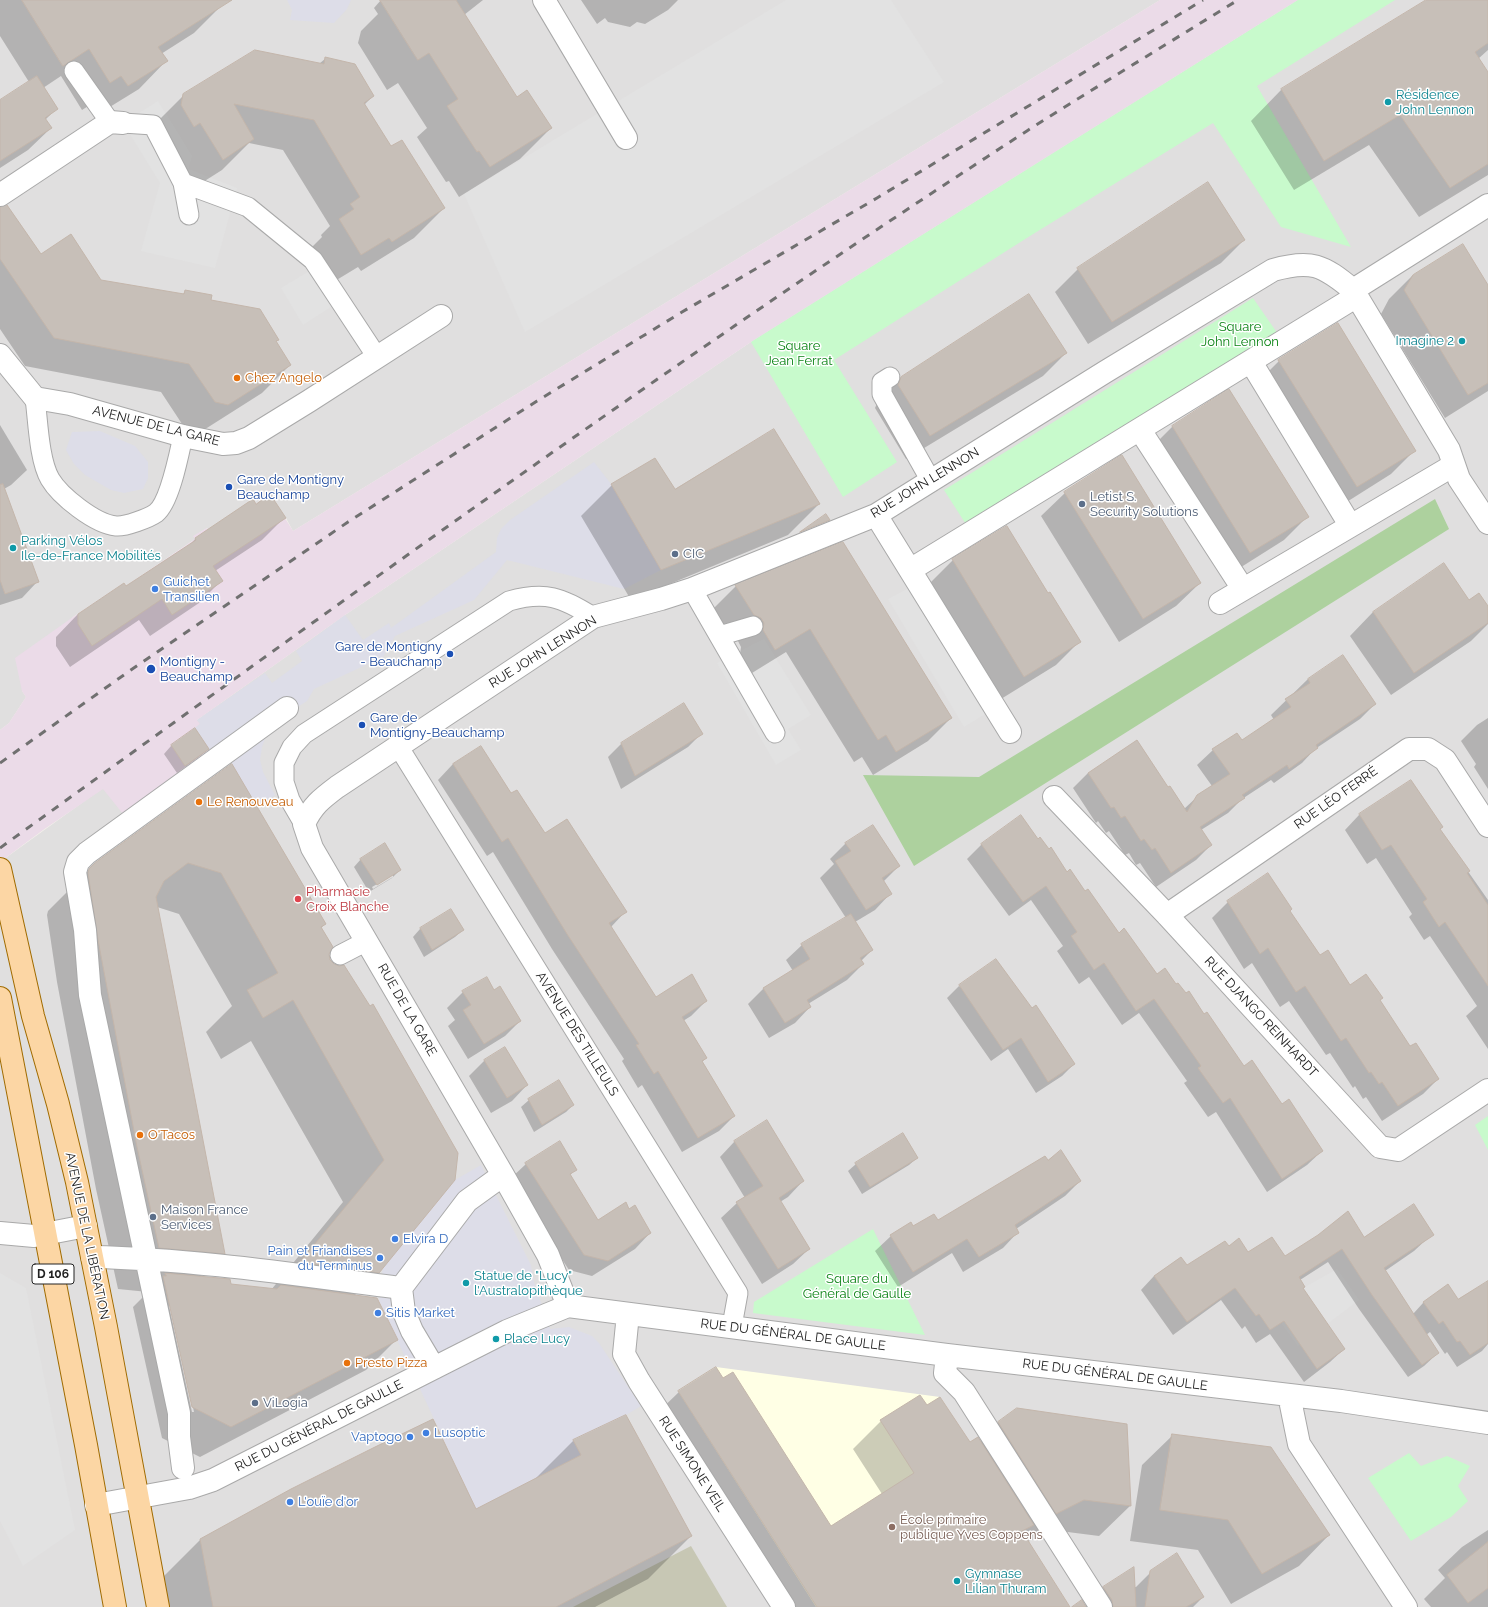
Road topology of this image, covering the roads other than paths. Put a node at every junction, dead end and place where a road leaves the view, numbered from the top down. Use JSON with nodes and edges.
{"nodes":[{"id":1,"x":544,"y":0,"type":"edge"},
{"id":2,"x":74,"y":71,"type":"dead end"},
{"id":3,"x":116,"y":122,"type":"junction"},
{"id":4,"x":626,"y":138,"type":"dead end"},
{"id":5,"x":183,"y":183,"type":"junction"},
{"id":6,"x":0,"y":194,"type":"edge"},
{"id":7,"x":1488,"y":205,"type":"edge"},
{"id":8,"x":188,"y":215,"type":"dead end"},
{"id":9,"x":1355,"y":293,"type":"junction"},
{"id":10,"x":441,"y":316,"type":"dead end"},
{"id":11,"x":0,"y":355,"type":"edge"},
{"id":12,"x":377,"y":357,"type":"junction"},
{"id":13,"x":1251,"y":362,"type":"junction"},
{"id":14,"x":890,"y":377,"type":"dead end"},
{"id":15,"x":35,"y":398,"type":"junction"},
{"id":16,"x":1140,"y":430,"type":"junction"},
{"id":17,"x":184,"y":436,"type":"junction"},
{"id":18,"x":1454,"y":465,"type":"junction"},
{"id":19,"x":931,"y":481,"type":"junction"},
{"id":20,"x":876,"y":515,"type":"junction"},
{"id":21,"x":1488,"y":523,"type":"edge"},
{"id":22,"x":1350,"y":525,"type":"junction"},
{"id":23,"x":910,"y":570,"type":"junction"},
{"id":24,"x":692,"y":589,"type":"junction"},
{"id":25,"x":1243,"y":589,"type":"junction"},
{"id":26,"x":1220,"y":603,"type":"dead end"},
{"id":27,"x":593,"y":617,"type":"junction"},
{"id":28,"x":753,"y":626,"type":"dead end"},
{"id":29,"x":719,"y":636,"type":"junction"},
{"id":30,"x":287,"y":708,"type":"dead end"},
{"id":31,"x":1010,"y":732,"type":"dead end"},
{"id":32,"x":775,"y":733,"type":"dead end"},
{"id":33,"x":398,"y":746,"type":"junction"},
{"id":34,"x":1054,"y":797,"type":"dead end"},
{"id":35,"x":304,"y":824,"type":"junction"},
{"id":36,"x":1488,"y":826,"type":"edge"},
{"id":37,"x":0,"y":869,"type":"edge"},
{"id":38,"x":1167,"y":915,"type":"junction"},
{"id":39,"x":367,"y":941,"type":"junction"},
{"id":40,"x":340,"y":955,"type":"dead end"},
{"id":41,"x":0,"y":998,"type":"edge"},
{"id":42,"x":1488,"y":1090,"type":"edge"},
{"id":43,"x":503,"y":1175,"type":"junction"},
{"id":44,"x":86,"y":1226,"type":"junction"},
{"id":45,"x":0,"y":1233,"type":"edge"},
{"id":46,"x":45,"y":1234,"type":"junction"},
{"id":47,"x":92,"y":1257,"type":"junction"},
{"id":48,"x":146,"y":1259,"type":"junction"},
{"id":49,"x":401,"y":1288,"type":"junction"},
{"id":50,"x":568,"y":1306,"type":"junction"},
{"id":51,"x":628,"y":1314,"type":"junction"},
{"id":52,"x":732,"y":1326,"type":"junction"},
{"id":53,"x":947,"y":1355,"type":"junction"},
{"id":54,"x":434,"y":1368,"type":"junction"},
{"id":55,"x":1288,"y":1395,"type":"junction"},
{"id":56,"x":1488,"y":1423,"type":"edge"},
{"id":57,"x":183,"y":1468,"type":"dead end"},
{"id":58,"x":138,"y":1498,"type":"junction"},
{"id":59,"x":96,"y":1505,"type":"junction"},
{"id":60,"x":115,"y":1607,"type":"edge"},
{"id":61,"x":158,"y":1607,"type":"edge"},
{"id":62,"x":784,"y":1607,"type":"edge"},
{"id":63,"x":1101,"y":1607,"type":"edge"},
{"id":64,"x":1406,"y":1607,"type":"edge"}],
"edges":[{"from":1,"to":4,"type":"street"},
{"from":2,"to":3,"type":"lane"},
{"from":3,"to":5,"type":"lane"},
{"from":3,"to":6,"type":"street"},
{"from":5,"to":8,"type":"lane"},
{"from":5,"to":12,"type":"lane"},
{"from":7,"to":9,"type":"street"},
{"from":9,"to":13,"type":"street"},
{"from":9,"to":18,"type":"street","name":"RUE JOHN LENNON"},
{"from":9,"to":19,"type":"street","name":"RUE JOHN LENNON"},
{"from":10,"to":12,"type":"street","name":"AVENUE DE LA GARE"},
{"from":11,"to":15,"type":"street"},
{"from":12,"to":17,"type":"street","name":"AVENUE DE LA GARE"},
{"from":13,"to":16,"type":"street"},
{"from":13,"to":22,"type":"street"},
{"from":14,"to":19,"type":"lane"},
{"from":15,"to":17,"type":"street","name":"AVENUE DE LA GARE"},
{"from":15,"to":17,"type":"lane"},
{"from":16,"to":23,"type":"street"},
{"from":16,"to":25,"type":"street"},
{"from":18,"to":21,"type":"street","name":"RUE JOHN LENNON"},
{"from":18,"to":22,"type":"street"},
{"from":19,"to":20,"type":"street","name":"RUE JOHN LENNON"},
{"from":20,"to":23,"type":"street"},
{"from":20,"to":24,"type":"street","name":"RUE JOHN LENNON"},
{"from":22,"to":25,"type":"street"},
{"from":23,"to":31,"type":"street"},
{"from":24,"to":27,"type":"street","name":"RUE JOHN LENNON"},
{"from":24,"to":29,"type":"lane"},
{"from":25,"to":26,"type":"street"},
{"from":27,"to":33,"type":"street","name":"RUE JOHN LENNON"},
{"from":27,"to":35,"type":"lane"},
{"from":28,"to":29,"type":"lane"},
{"from":29,"to":32,"type":"lane"},
{"from":30,"to":48,"type":"street"},
{"from":33,"to":35,"type":"street"},
{"from":33,"to":52,"type":"lane","name":"AVENUE DES TILLEULS"},
{"from":34,"to":38,"type":"street","name":"RUE DJANGO REINHARDT"},
{"from":35,"to":39,"type":"street","name":"RUE DE LA GARE"},
{"from":36,"to":38,"type":"street","name":"RUE LÉO FERRÉ"},
{"from":37,"to":44,"type":"main road","name":"AVENUE DE LA LIBÉRATION","number":"D 106"},
{"from":38,"to":42,"type":"street","name":"RUE DJANGO REINHARDT"},
{"from":39,"to":40,"type":"lane"},
{"from":39,"to":43,"type":"street","name":"RUE DE LA GARE"},
{"from":41,"to":46,"type":"main road","number":"D 106"},
{"from":43,"to":49,"type":"street"},
{"from":43,"to":50,"type":"street","name":"RUE DE LA GARE"},
{"from":44,"to":46,"type":"street"},
{"from":44,"to":47,"type":"main road","name":"AVENUE DE LA LIBÉRATION","number":"D 106"},
{"from":45,"to":46,"type":"street"},
{"from":46,"to":59,"type":"main road","number":"D 106"},
{"from":47,"to":48,"type":"street"},
{"from":47,"to":58,"type":"main road","name":"AVENUE DE LA LIBÉRATION","number":"D 106"},
{"from":48,"to":49,"type":"street"},
{"from":48,"to":57,"type":"street"},
{"from":49,"to":54,"type":"street"},
{"from":50,"to":51,"type":"street","name":"RUE DU GÉNÉRAL DE GAULLE"},
{"from":50,"to":54,"type":"street","name":"RUE DU GÉNÉRAL DE GAULLE"},
{"from":51,"to":52,"type":"street","name":"RUE DU GÉNÉRAL DE GAULLE"},
{"from":51,"to":62,"type":"street","name":"RUE SIMONE VEIL"},
{"from":52,"to":53,"type":"street","name":"RUE DU GÉNÉRAL DE GAULLE"},
{"from":53,"to":55,"type":"street","name":"RUE DU GÉNÉRAL DE GAULLE"},
{"from":53,"to":63,"type":"street"},
{"from":54,"to":58,"type":"street","name":"RUE DU GÉNÉRAL DE GAULLE"},
{"from":55,"to":56,"type":"street","name":"RUE DU GÉNÉRAL DE GAULLE"},
{"from":55,"to":64,"type":"street"},
{"from":58,"to":59,"type":"street","name":"RUE DU GÉNÉRAL DE GAULLE"},
{"from":58,"to":61,"type":"main road","name":"AVENUE DE LA LIBÉRATION","number":"D 106"},
{"from":59,"to":60,"type":"main road","number":"D 106"}]}
